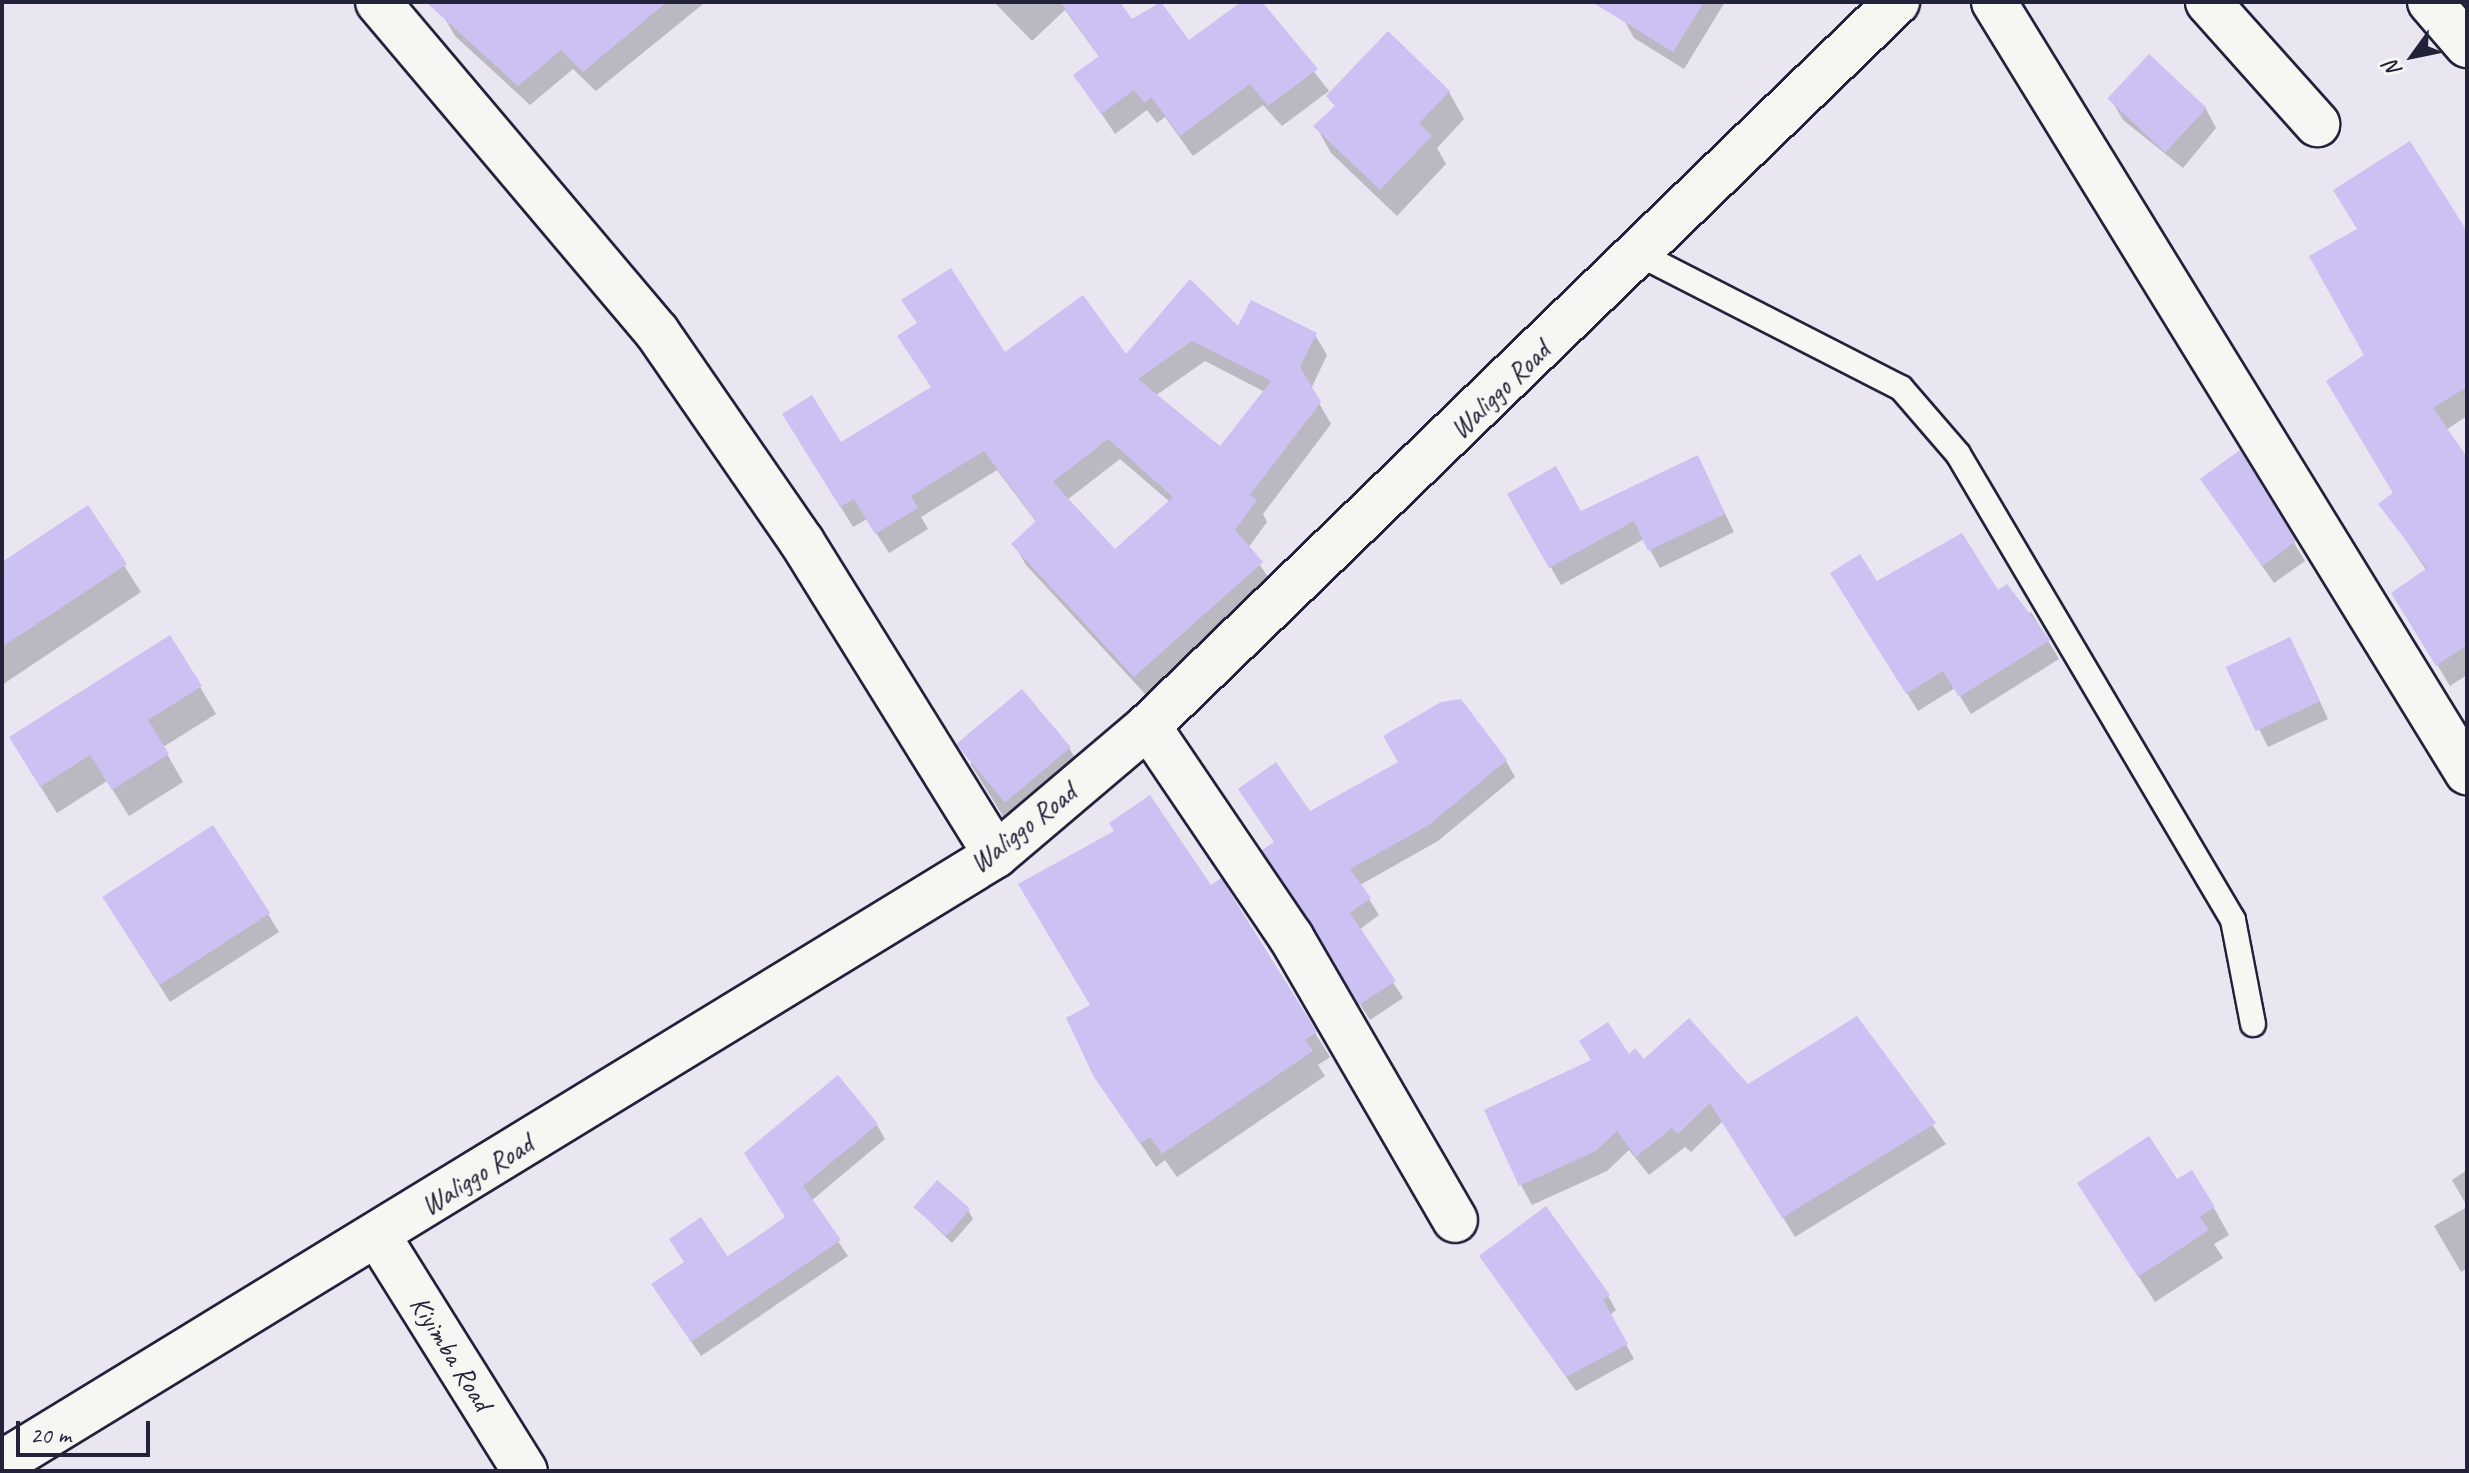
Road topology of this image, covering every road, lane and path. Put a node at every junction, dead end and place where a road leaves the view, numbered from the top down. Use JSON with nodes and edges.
{"nodes":[{"id":1,"x":378,"y":2,"type":"edge"},
{"id":2,"x":1897,"y":2,"type":"edge"},
{"id":3,"x":1994,"y":2,"type":"edge"},
{"id":4,"x":2208,"y":2,"type":"edge"},
{"id":5,"x":2430,"y":2,"type":"edge"},
{"id":6,"x":2467,"y":45,"type":"edge"},
{"id":7,"x":2317,"y":124,"type":"dead end"},
{"id":8,"x":1641,"y":255,"type":"junction"},
{"id":9,"x":1148,"y":726,"type":"junction"},
{"id":10,"x":2467,"y":772,"type":"edge"},
{"id":11,"x":996,"y":855,"type":"junction"},
{"id":12,"x":2253,"y":1024,"type":"dead end"},
{"id":13,"x":1455,"y":1220,"type":"dead end"},
{"id":14,"x":378,"y":1236,"type":"junction"},
{"id":15,"x":2,"y":1463,"type":"edge"},
{"id":16,"x":525,"y":1471,"type":"edge"}],
"edges":[{"from":1,"to":11,"type":"street"},
{"from":2,"to":8,"type":"street","name":"Waliggo Road"},
{"from":3,"to":10,"type":"street"},
{"from":4,"to":7,"type":"street"},
{"from":5,"to":6,"type":"street"},
{"from":8,"to":9,"type":"street","name":"Waliggo Road"},
{"from":8,"to":12,"type":"lane"},
{"from":9,"to":11,"type":"street","name":"Waliggo Road"},
{"from":9,"to":13,"type":"street"},
{"from":11,"to":14,"type":"street","name":"Waliggo Road"},
{"from":14,"to":15,"type":"street","name":"Waliggo Road"},
{"from":14,"to":16,"type":"street","name":"Kiyimba Road"}]}
